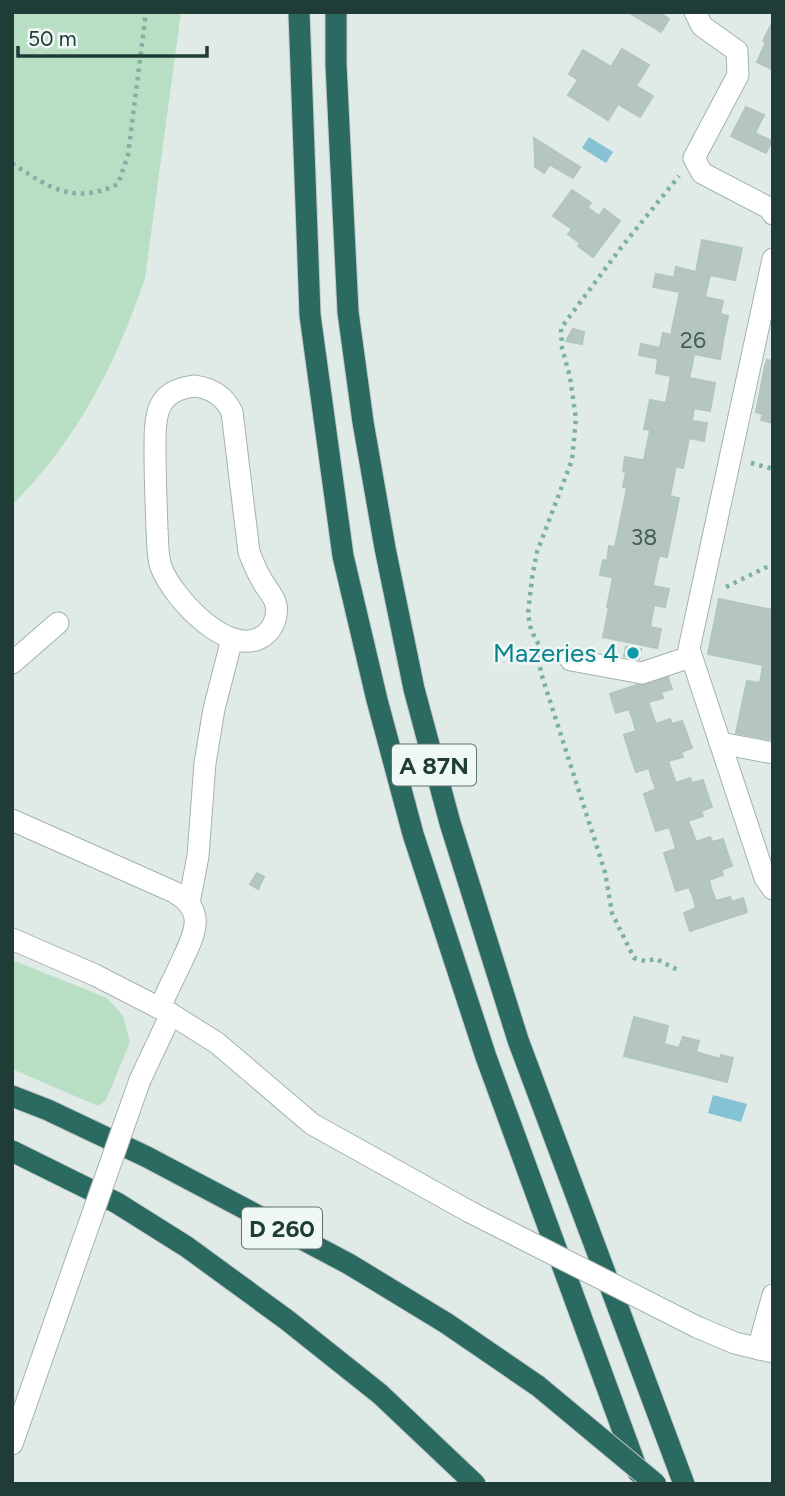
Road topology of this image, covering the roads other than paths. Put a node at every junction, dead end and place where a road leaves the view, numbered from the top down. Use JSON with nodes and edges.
{"nodes":[{"id":1,"x":299,"y":12,"type":"edge"},
{"id":2,"x":336,"y":12,"type":"edge"},
{"id":3,"x":695,"y":12,"type":"edge"},
{"id":4,"x":773,"y":214,"type":"edge"},
{"id":5,"x":773,"y":260,"type":"edge"},
{"id":6,"x":764,"y":333,"type":"edge"},
{"id":7,"x":58,"y":623,"type":"dead end"},
{"id":8,"x":232,"y":639,"type":"junction"},
{"id":9,"x":690,"y":657,"type":"junction"},
{"id":10,"x":571,"y":660,"type":"road end"},
{"id":11,"x":12,"y":663,"type":"edge"},
{"id":12,"x":720,"y":743,"type":"junction"},
{"id":13,"x":773,"y":752,"type":"edge"},
{"id":14,"x":12,"y":820,"type":"edge"},
{"id":15,"x":773,"y":889,"type":"edge"},
{"id":16,"x":189,"y":903,"type":"junction"},
{"id":17,"x":12,"y":939,"type":"edge"},
{"id":18,"x":165,"y":1011,"type":"junction"},
{"id":19,"x":12,"y":1096,"type":"edge"},
{"id":20,"x":12,"y":1151,"type":"edge"},
{"id":21,"x":773,"y":1296,"type":"edge"},
{"id":22,"x":765,"y":1351,"type":"edge"},
{"id":23,"x":12,"y":1444,"type":"edge"},
{"id":24,"x":475,"y":1484,"type":"edge"},
{"id":25,"x":642,"y":1484,"type":"edge"},
{"id":26,"x":656,"y":1484,"type":"edge"},
{"id":27,"x":684,"y":1484,"type":"edge"}],
"edges":[{"from":1,"to":25,"type":"highway","number":"A 87N"},
{"from":2,"to":27,"type":"highway","number":"A 87N"},
{"from":3,"to":4,"type":"street"},
{"from":5,"to":6,"type":"street"},
{"from":6,"to":9,"type":"street"},
{"from":7,"to":11,"type":"street"},
{"from":8,"to":8,"type":"street"},
{"from":8,"to":16,"type":"street"},
{"from":9,"to":10,"type":"street"},
{"from":9,"to":12,"type":"street"},
{"from":12,"to":13,"type":"street"},
{"from":12,"to":15,"type":"street"},
{"from":14,"to":16,"type":"street"},
{"from":16,"to":18,"type":"street"},
{"from":17,"to":18,"type":"street"},
{"from":18,"to":22,"type":"street","bridge":true},
{"from":18,"to":23,"type":"street","bridge":true},
{"from":19,"to":26,"type":"highway","number":"D 260","bridge":true},
{"from":20,"to":24,"type":"highway","number":"D 260"},
{"from":21,"to":22,"type":"street"}]}
